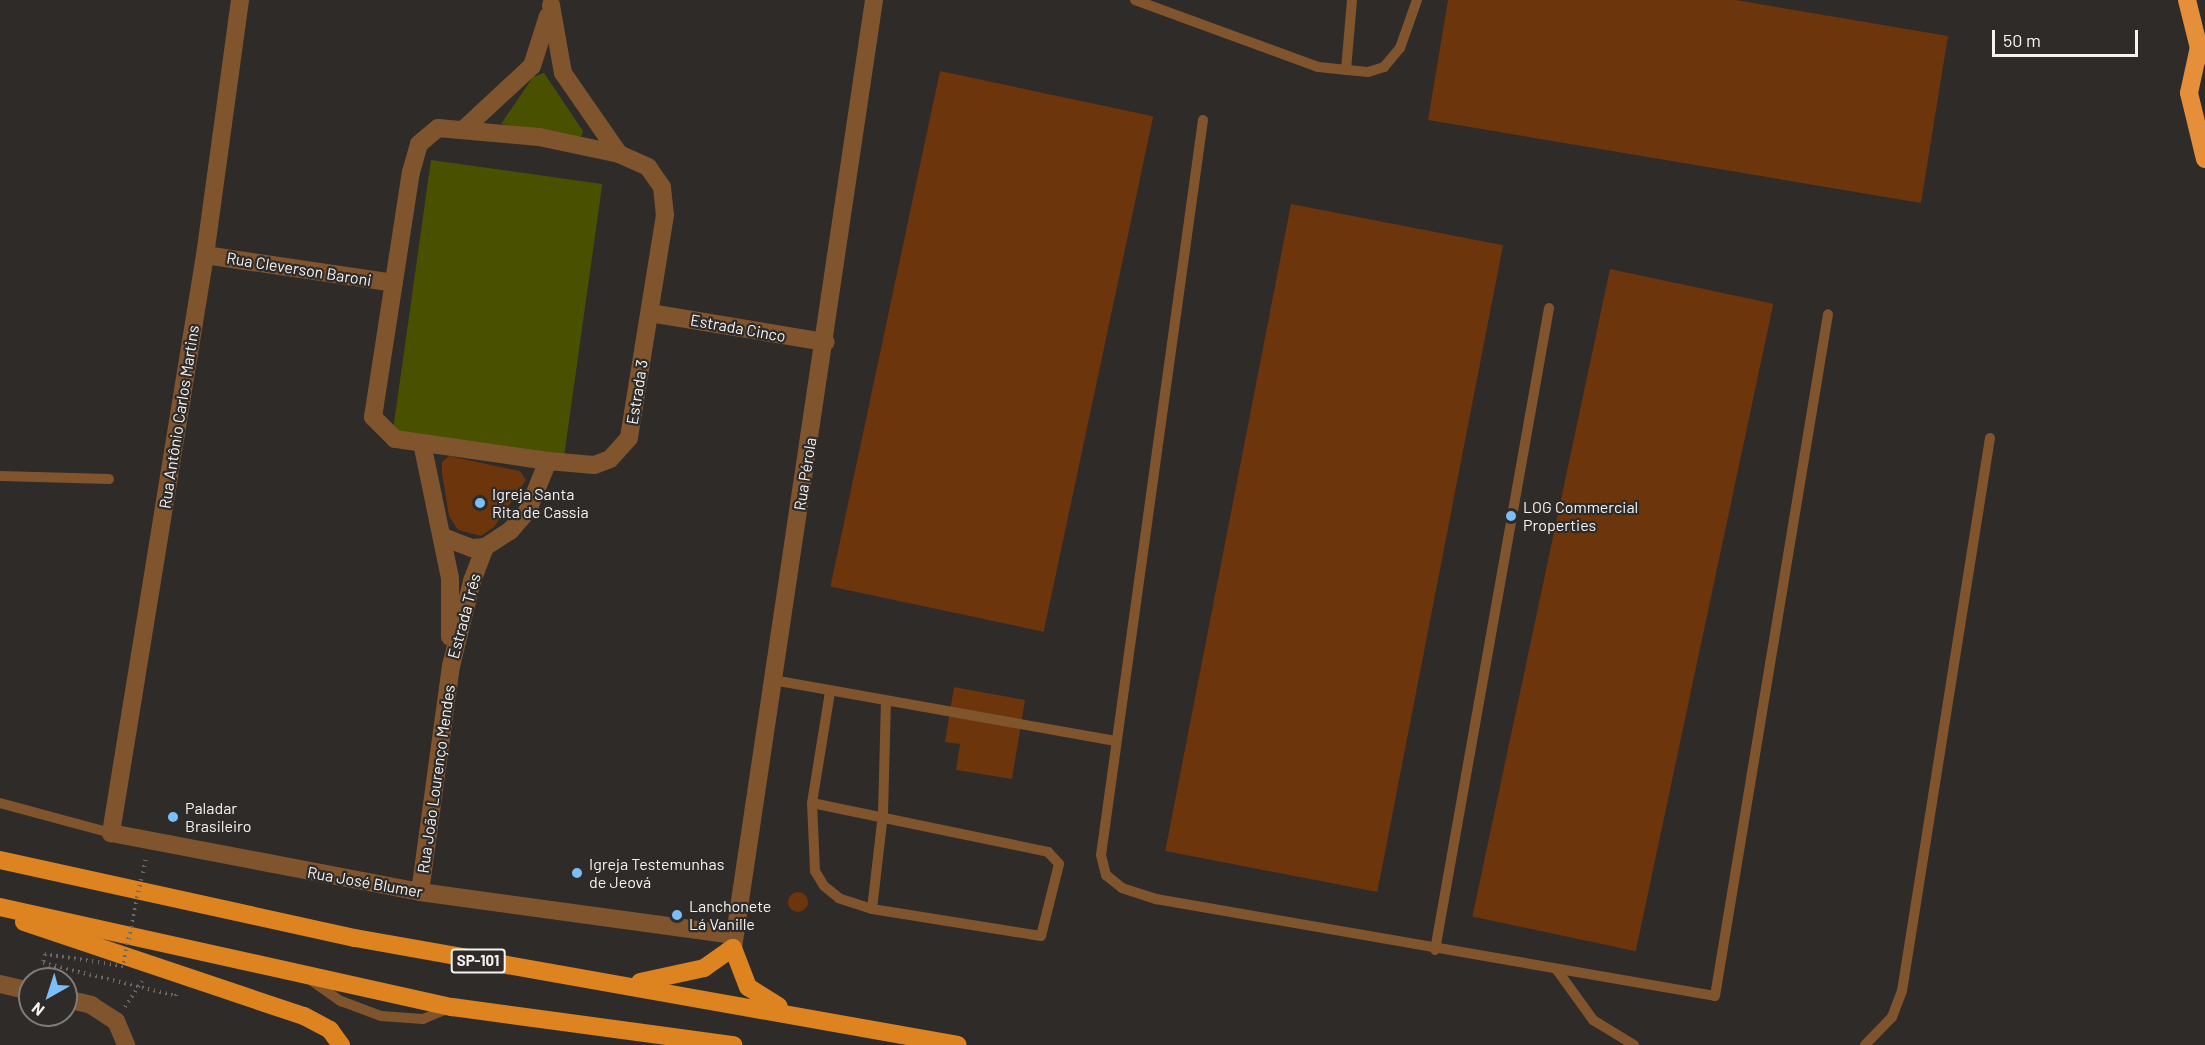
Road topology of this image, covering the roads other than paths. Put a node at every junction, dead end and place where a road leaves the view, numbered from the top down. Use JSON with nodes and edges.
{"nodes":[{"id":1,"x":240,"y":0,"type":"edge"},
{"id":2,"x":874,"y":0,"type":"edge"},
{"id":3,"x":1135,"y":0,"type":"edge"},
{"id":4,"x":1352,"y":0,"type":"edge"},
{"id":5,"x":1417,"y":0,"type":"edge"},
{"id":6,"x":2187,"y":0,"type":"edge"},
{"id":7,"x":552,"y":2,"type":"edge"},
{"id":8,"x":2199,"y":46,"type":"junction"},
{"id":9,"x":532,"y":66,"type":"junction"},
{"id":10,"x":1346,"y":70,"type":"junction"},
{"id":11,"x":2205,"y":70,"type":"edge"},
{"id":12,"x":563,"y":73,"type":"junction"},
{"id":13,"x":1203,"y":120,"type":"dead end"},
{"id":14,"x":465,"y":128,"type":"junction"},
{"id":15,"x":619,"y":154,"type":"junction"},
{"id":16,"x":2205,"y":159,"type":"edge"},
{"id":17,"x":205,"y":255,"type":"junction"},
{"id":18,"x":394,"y":283,"type":"junction"},
{"id":19,"x":1549,"y":308,"type":"dead end"},
{"id":20,"x":650,"y":313,"type":"junction"},
{"id":21,"x":1828,"y":314,"type":"dead end"},
{"id":22,"x":826,"y":342,"type":"junction"},
{"id":23,"x":1990,"y":438,"type":"dead end"},
{"id":24,"x":422,"y":443,"type":"junction"},
{"id":25,"x":548,"y":460,"type":"junction"},
{"id":26,"x":0,"y":476,"type":"edge"},
{"id":27,"x":108,"y":479,"type":"dead end"},
{"id":28,"x":443,"y":537,"type":"junction"},
{"id":29,"x":485,"y":547,"type":"junction"},
{"id":30,"x":451,"y":666,"type":"junction"},
{"id":31,"x":773,"y":680,"type":"junction"},
{"id":32,"x":830,"y":692,"type":"junction"},
{"id":33,"x":886,"y":702,"type":"junction"},
{"id":34,"x":1116,"y":741,"type":"junction"},
{"id":35,"x":0,"y":803,"type":"edge"},
{"id":36,"x":812,"y":803,"type":"junction"},
{"id":37,"x":883,"y":814,"type":"junction"},
{"id":38,"x":111,"y":833,"type":"junction"},
{"id":39,"x":0,"y":860,"type":"edge"},
{"id":40,"x":420,"y":892,"type":"junction"},
{"id":41,"x":0,"y":907,"type":"edge"},
{"id":42,"x":872,"y":909,"type":"junction"},
{"id":43,"x":0,"y":913,"type":"edge"},
{"id":44,"x":734,"y":942,"type":"junction"},
{"id":45,"x":1435,"y":950,"type":"junction"},
{"id":46,"x":1557,"y":970,"type":"junction"},
{"id":47,"x":0,"y":984,"type":"edge"},
{"id":48,"x":632,"y":984,"type":"junction"},
{"id":49,"x":18,"y":988,"type":"edge"},
{"id":50,"x":78,"y":1002,"type":"edge"},
{"id":51,"x":806,"y":1016,"type":"junction"},
{"id":52,"x":126,"y":1045,"type":"edge"},
{"id":53,"x":341,"y":1045,"type":"edge"},
{"id":54,"x":733,"y":1045,"type":"edge"},
{"id":55,"x":958,"y":1045,"type":"edge"},
{"id":56,"x":1634,"y":1045,"type":"edge"},
{"id":57,"x":1865,"y":1045,"type":"edge"}],
"edges":[{"from":1,"to":17,"type":"street","name":"Rua Antônio Carlos Martins"},
{"from":2,"to":22,"type":"street","name":"Rua Pérola"},
{"from":3,"to":10,"type":"lane"},
{"from":4,"to":10,"type":"lane"},
{"from":5,"to":10,"type":"lane"},
{"from":6,"to":8,"type":"highway"},
{"from":7,"to":9,"type":"street"},
{"from":7,"to":12,"type":"street"},
{"from":8,"to":11,"type":"highway"},
{"from":8,"to":16,"type":"highway"},
{"from":9,"to":12,"type":"street"},
{"from":9,"to":14,"type":"street"},
{"from":12,"to":15,"type":"street"},
{"from":13,"to":34,"type":"lane"},
{"from":14,"to":15,"type":"street","name":"Estrada 3"},
{"from":14,"to":18,"type":"street","name":"Estrada 3"},
{"from":15,"to":20,"type":"street","name":"Estrada 3"},
{"from":17,"to":18,"type":"street","name":"Rua Cleverson Baroni"},
{"from":17,"to":38,"type":"street","name":"Rua Antônio Carlos Martins"},
{"from":18,"to":24,"type":"street","name":"Estrada 3"},
{"from":19,"to":45,"type":"lane"},
{"from":20,"to":22,"type":"street","name":"Estrada Cinco"},
{"from":20,"to":25,"type":"street","name":"Estrada 3"},
{"from":21,"to":46,"type":"lane"},
{"from":22,"to":31,"type":"street","name":"Rua Pérola"},
{"from":23,"to":57,"type":"lane"},
{"from":24,"to":25,"type":"street","name":"Estrada 3"},
{"from":24,"to":28,"type":"street","name":"Estrada Três"},
{"from":25,"to":29,"type":"street"},
{"from":26,"to":27,"type":"lane"},
{"from":28,"to":29,"type":"street","name":"Estrada Três"},
{"from":28,"to":30,"type":"street","name":"Estrada Três"},
{"from":29,"to":30,"type":"street","name":"Estrada Três"},
{"from":30,"to":40,"type":"street","name":"Rua João Lourenço Mendes"},
{"from":31,"to":32,"type":"lane"},
{"from":31,"to":44,"type":"street","name":"Rua Pérola"},
{"from":32,"to":33,"type":"lane"},
{"from":32,"to":36,"type":"lane"},
{"from":33,"to":34,"type":"lane"},
{"from":33,"to":37,"type":"lane"},
{"from":34,"to":45,"type":"lane"},
{"from":35,"to":38,"type":"lane","name":"Rua José Blumer"},
{"from":36,"to":37,"type":"lane"},
{"from":36,"to":42,"type":"lane"},
{"from":37,"to":42,"type":"lane"},
{"from":37,"to":42,"type":"lane"},
{"from":38,"to":40,"type":"street","name":"Rua José Blumer"},
{"from":39,"to":48,"type":"highway","number":"SP-101"},
{"from":40,"to":44,"type":"street","name":"Rua José Blumer"},
{"from":41,"to":54,"type":"highway"},
{"from":43,"to":53,"type":"highway"},
{"from":44,"to":48,"type":"highway"},
{"from":44,"to":51,"type":"highway"},
{"from":45,"to":46,"type":"lane"},
{"from":46,"to":56,"type":"lane"},
{"from":47,"to":49,"type":"street"},
{"from":48,"to":51,"type":"highway","number":"SP-101"},
{"from":50,"to":52,"type":"street"},
{"from":51,"to":55,"type":"highway","number":"SP-101"}]}
